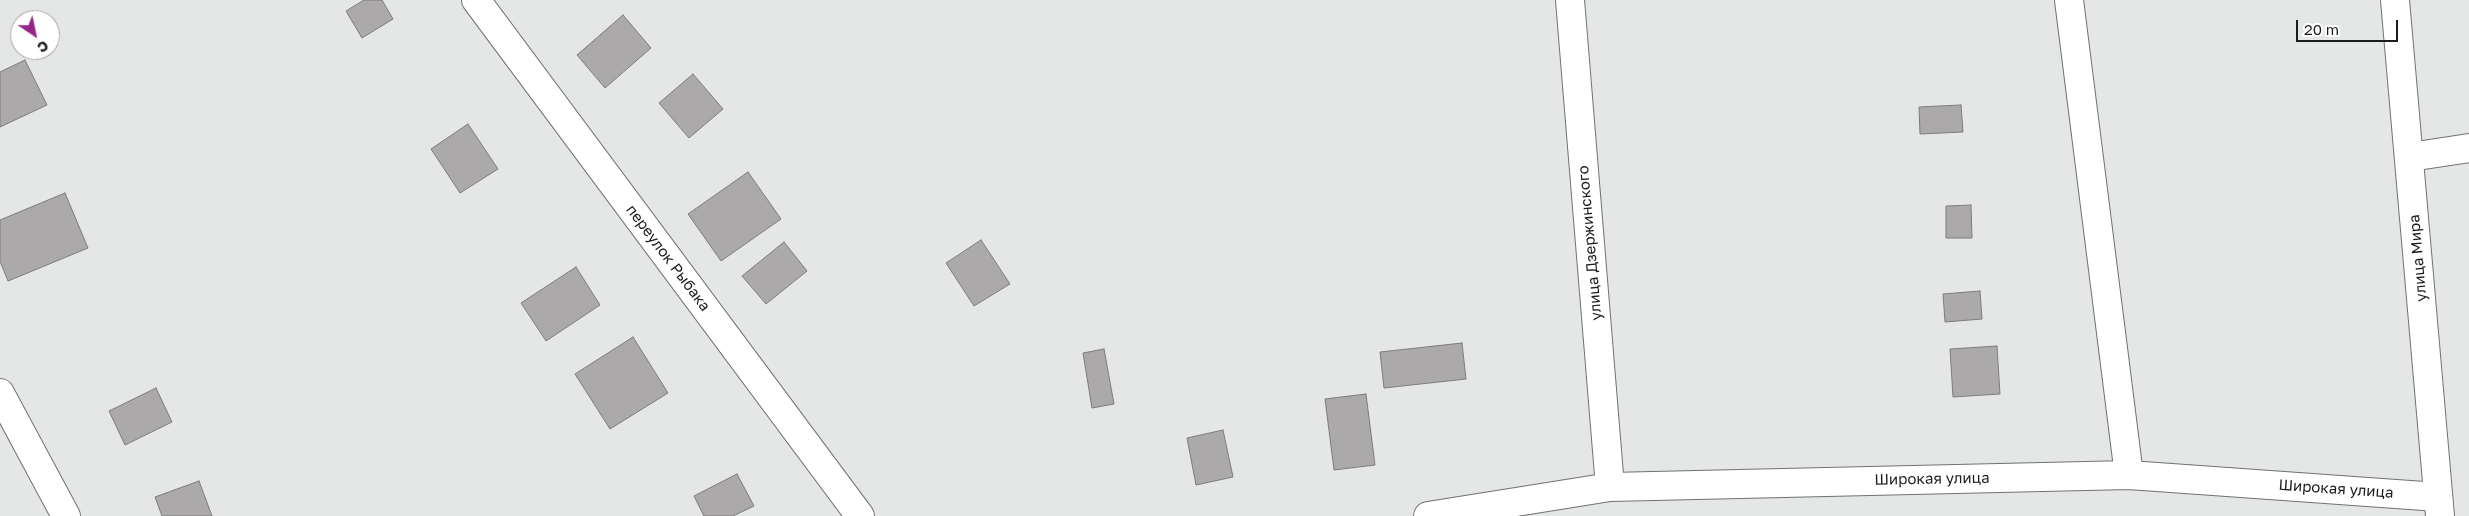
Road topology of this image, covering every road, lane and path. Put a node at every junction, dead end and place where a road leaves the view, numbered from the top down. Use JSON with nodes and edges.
{"nodes":[{"id":1,"x":476,"y":0,"type":"edge"},
{"id":2,"x":1570,"y":0,"type":"edge"},
{"id":3,"x":2069,"y":0,"type":"edge"},
{"id":4,"x":2395,"y":0,"type":"edge"},
{"id":5,"x":2469,"y":148,"type":"edge"},
{"id":6,"x":2410,"y":157,"type":"junction"},
{"id":7,"x":0,"y":393,"type":"edge"},
{"id":8,"x":2129,"y":474,"type":"junction"},
{"id":9,"x":1610,"y":487,"type":"junction"},
{"id":10,"x":2439,"y":506,"type":"edge"},
{"id":11,"x":66,"y":516,"type":"edge"},
{"id":12,"x":860,"y":516,"type":"edge"},
{"id":13,"x":1428,"y":516,"type":"edge"}],
"edges":[{"from":1,"to":12,"type":"street","name":"переулок Рыбака"},
{"from":2,"to":9,"type":"street","name":"улица Дзержинского"},
{"from":3,"to":8,"type":"street"},
{"from":4,"to":6,"type":"street","name":"улица Мира"},
{"from":5,"to":6,"type":"street"},
{"from":6,"to":10,"type":"street","name":"улица Мира"},
{"from":7,"to":11,"type":"street"},
{"from":8,"to":9,"type":"street","name":"Широкая улица"},
{"from":8,"to":10,"type":"street","name":"Широкая улица"},
{"from":9,"to":13,"type":"street","name":"Широкая улица"}]}
